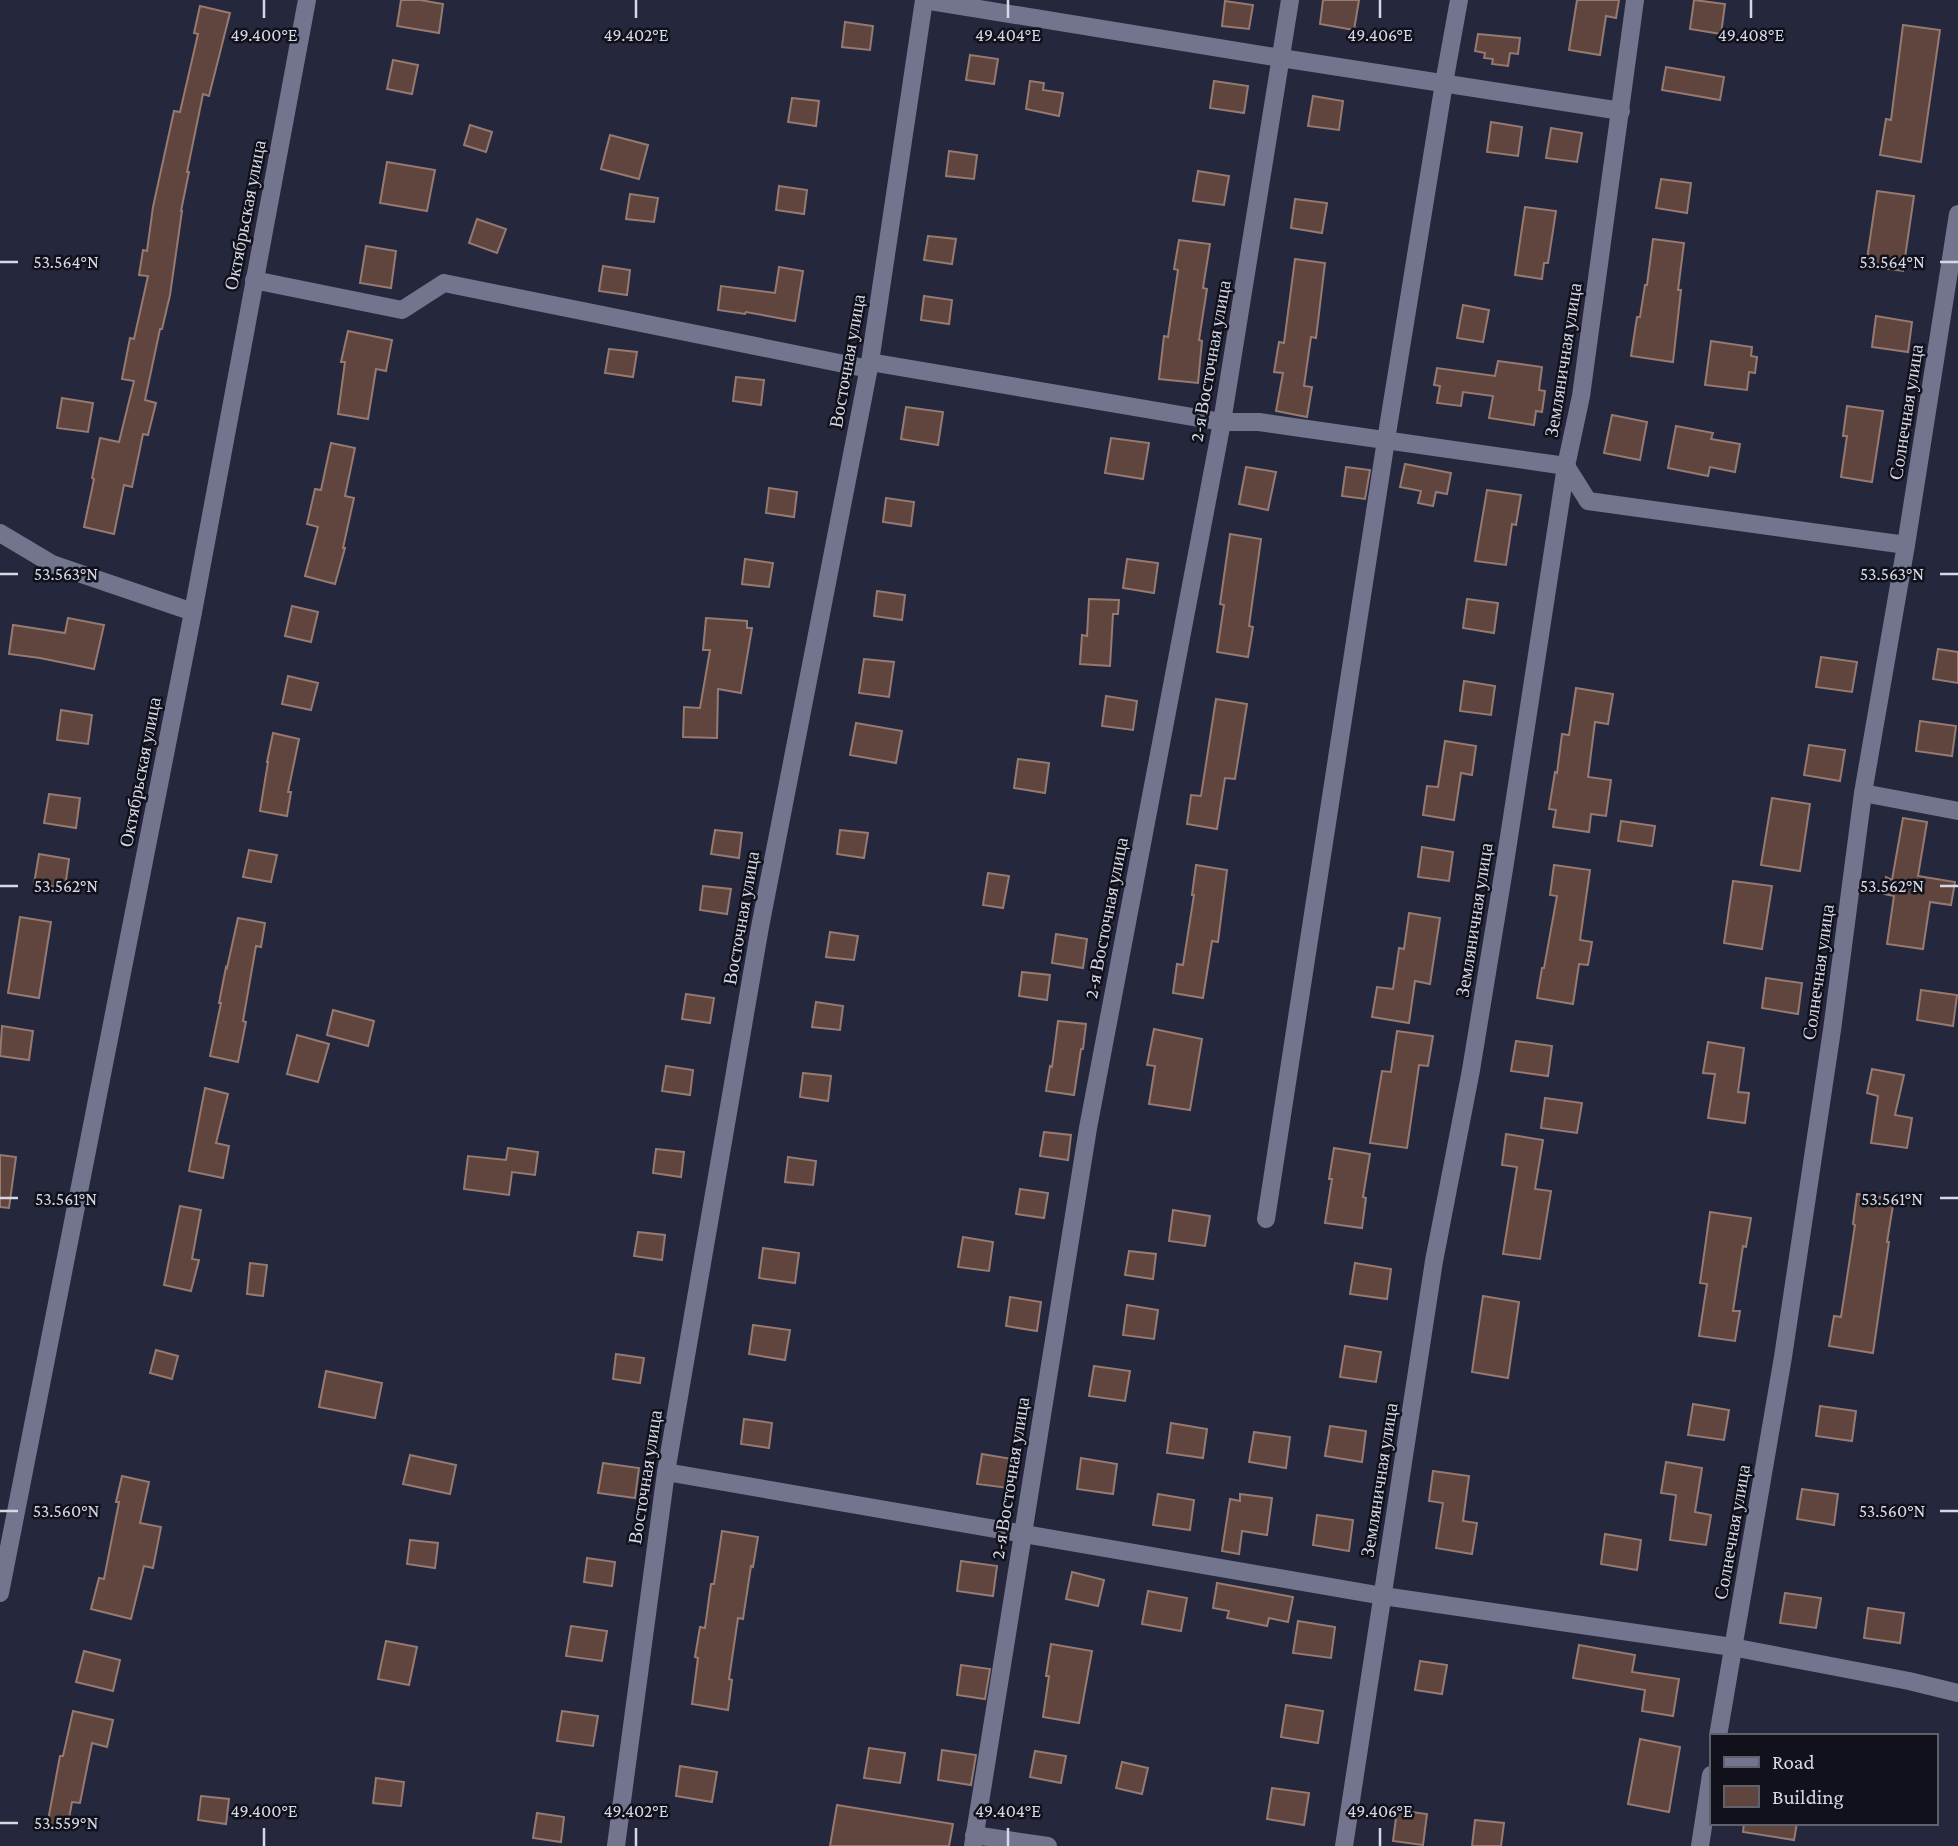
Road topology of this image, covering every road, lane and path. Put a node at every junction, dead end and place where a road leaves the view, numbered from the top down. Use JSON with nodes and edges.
{"nodes":[{"id":1,"x":307,"y":0,"type":"edge"},
{"id":2,"x":924,"y":0,"type":"edge"},
{"id":3,"x":1290,"y":0,"type":"edge"},
{"id":4,"x":1459,"y":0,"type":"edge"},
{"id":5,"x":1635,"y":0,"type":"edge"},
{"id":6,"x":1281,"y":58,"type":"junction"},
{"id":7,"x":1444,"y":83,"type":"junction"},
{"id":8,"x":1621,"y":111,"type":"junction"},
{"id":9,"x":1958,"y":214,"type":"edge"},
{"id":10,"x":254,"y":280,"type":"junction"},
{"id":11,"x":869,"y":366,"type":"junction"},
{"id":12,"x":1222,"y":422,"type":"junction"},
{"id":13,"x":1386,"y":440,"type":"junction"},
{"id":14,"x":1566,"y":466,"type":"junction"},
{"id":15,"x":0,"y":533,"type":"edge"},
{"id":16,"x":1906,"y":545,"type":"junction"},
{"id":17,"x":193,"y":612,"type":"junction"},
{"id":18,"x":1863,"y":793,"type":"junction"},
{"id":19,"x":1958,"y":811,"type":"edge"},
{"id":20,"x":1266,"y":1219,"type":"dead end"},
{"id":21,"x":666,"y":1472,"type":"junction"},
{"id":22,"x":1023,"y":1533,"type":"junction"},
{"id":23,"x":0,"y":1593,"type":"edge"},
{"id":24,"x":1383,"y":1596,"type":"junction"},
{"id":25,"x":1732,"y":1647,"type":"junction"},
{"id":26,"x":1958,"y":1693,"type":"edge"},
{"id":27,"x":1718,"y":1734,"type":"edge"},
{"id":28,"x":1710,"y":1781,"type":"edge"},
{"id":29,"x":974,"y":1840,"type":"edge"},
{"id":30,"x":616,"y":1846,"type":"edge"},
{"id":31,"x":1048,"y":1846,"type":"edge"},
{"id":32,"x":1343,"y":1846,"type":"edge"},
{"id":33,"x":1700,"y":1846,"type":"edge"}],
"edges":[{"from":1,"to":10,"type":"street","name":"Октябрьская улица"},
{"from":2,"to":6,"type":"street"},
{"from":2,"to":11,"type":"street","name":"Восточная улица"},
{"from":3,"to":6,"type":"street","name":"2-я Восточная улица"},
{"from":4,"to":7,"type":"street"},
{"from":5,"to":8,"type":"street","name":"Земляничная улица"},
{"from":6,"to":7,"type":"street"},
{"from":6,"to":12,"type":"street","name":"2-я Восточная улица"},
{"from":7,"to":8,"type":"street"},
{"from":7,"to":13,"type":"street"},
{"from":8,"to":14,"type":"street","name":"Земляничная улица"},
{"from":9,"to":16,"type":"street","name":"Солнечная улица"},
{"from":10,"to":11,"type":"street"},
{"from":10,"to":17,"type":"street","name":"Октябрьская улица"},
{"from":11,"to":12,"type":"street"},
{"from":11,"to":21,"type":"street","name":"Восточная улица"},
{"from":12,"to":13,"type":"street"},
{"from":12,"to":22,"type":"street","name":"2-я Восточная улица"},
{"from":13,"to":14,"type":"street"},
{"from":13,"to":20,"type":"street"},
{"from":14,"to":16,"type":"street"},
{"from":14,"to":24,"type":"street","name":"Земляничная улица"},
{"from":15,"to":17,"type":"street"},
{"from":16,"to":18,"type":"street","name":"Солнечная улица"},
{"from":17,"to":23,"type":"street","name":"Октябрьская улица"},
{"from":18,"to":19,"type":"street"},
{"from":18,"to":25,"type":"street","name":"Солнечная улица"},
{"from":21,"to":22,"type":"street"},
{"from":21,"to":30,"type":"street","name":"Восточная улица"},
{"from":22,"to":24,"type":"street"},
{"from":22,"to":29,"type":"street","name":"2-я Восточная улица"},
{"from":24,"to":25,"type":"street"},
{"from":24,"to":32,"type":"street","name":"Земляничная улица"},
{"from":25,"to":26,"type":"street"},
{"from":25,"to":27,"type":"street","name":"Солнечная улица"},
{"from":28,"to":33,"type":"street"},
{"from":29,"to":31,"type":"street"}]}
